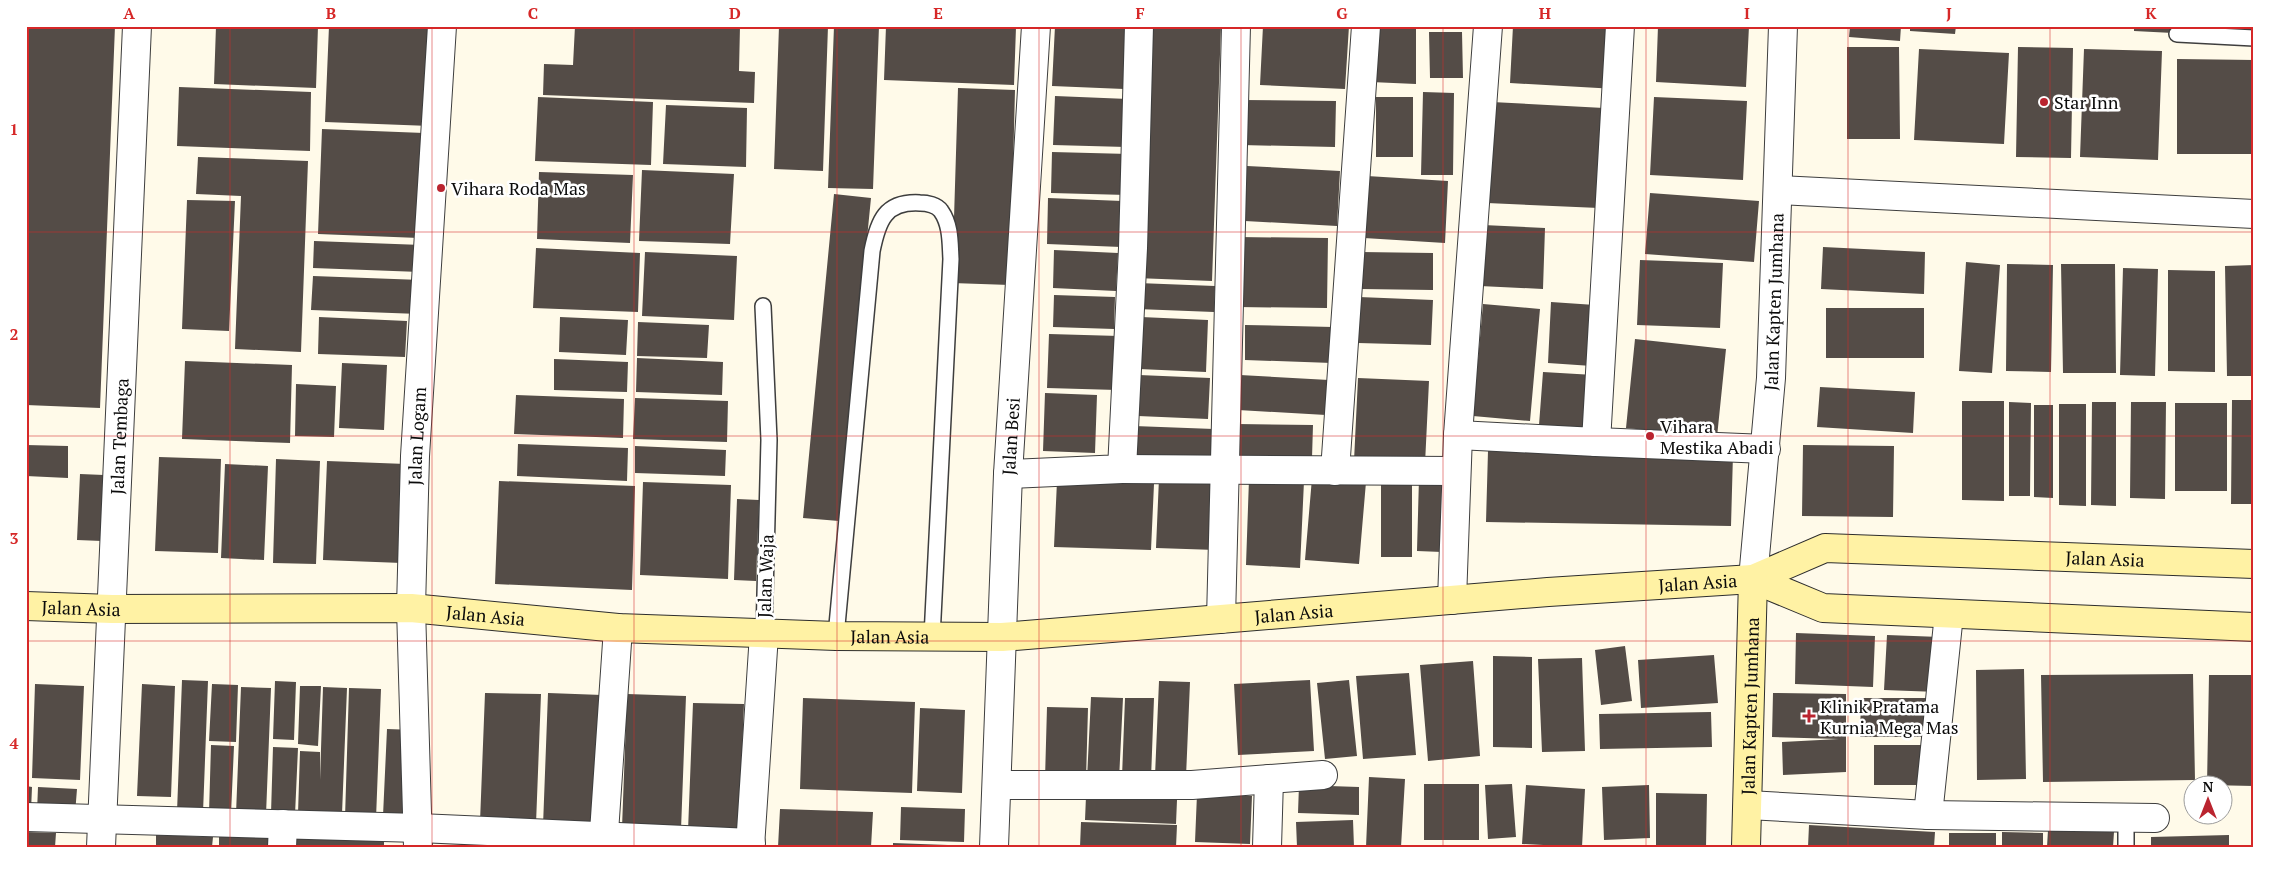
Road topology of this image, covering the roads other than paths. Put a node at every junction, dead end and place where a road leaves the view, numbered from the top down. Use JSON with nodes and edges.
{"nodes":[{"id":1,"x":137,"y":26,"type":"edge"},
{"id":2,"x":442,"y":26,"type":"edge"},
{"id":3,"x":1036,"y":26,"type":"edge"},
{"id":4,"x":1139,"y":26,"type":"edge"},
{"id":5,"x":1236,"y":26,"type":"edge"},
{"id":6,"x":1366,"y":26,"type":"edge"},
{"id":7,"x":1488,"y":26,"type":"edge"},
{"id":8,"x":1620,"y":26,"type":"edge"},
{"id":9,"x":1783,"y":26,"type":"edge"},
{"id":10,"x":2177,"y":34,"type":"dead end"},
{"id":11,"x":2254,"y":38,"type":"edge"},
{"id":12,"x":1779,"y":190,"type":"junction"},
{"id":13,"x":2254,"y":214,"type":"edge"},
{"id":14,"x":763,"y":306,"type":"dead end"},
{"id":15,"x":1458,"y":435,"type":"junction"},
{"id":16,"x":1596,"y":442,"type":"junction"},
{"id":17,"x":1766,"y":450,"type":"junction"},
{"id":18,"x":1224,"y":468,"type":"junction"},
{"id":19,"x":1122,"y":469,"type":"junction"},
{"id":20,"x":1335,"y":471,"type":"junction"},
{"id":21,"x":1456,"y":471,"type":"junction"},
{"id":22,"x":1008,"y":474,"type":"junction"},
{"id":23,"x":2254,"y":564,"type":"edge"},
{"id":24,"x":1753,"y":578,"type":"junction"},
{"id":25,"x":1452,"y":600,"type":"junction"},
{"id":26,"x":26,"y":606,"type":"edge"},
{"id":27,"x":411,"y":608,"type":"junction"},
{"id":28,"x":112,"y":609,"type":"junction"},
{"id":29,"x":1949,"y":614,"type":"junction"},
{"id":30,"x":1221,"y":619,"type":"junction"},
{"id":31,"x":2254,"y":627,"type":"edge"},
{"id":32,"x":618,"y":628,"type":"junction"},
{"id":33,"x":764,"y":634,"type":"junction"},
{"id":34,"x":836,"y":636,"type":"junction"},
{"id":35,"x":932,"y":637,"type":"junction"},
{"id":36,"x":1002,"y":637,"type":"junction"},
{"id":37,"x":1323,"y":776,"type":"dead end"},
{"id":38,"x":1269,"y":779,"type":"junction"},
{"id":39,"x":997,"y":786,"type":"junction"},
{"id":40,"x":1748,"y":805,"type":"junction"},
{"id":41,"x":1928,"y":815,"type":"junction"},
{"id":42,"x":26,"y":817,"type":"edge"},
{"id":43,"x":2126,"y":817,"type":"junction"},
{"id":44,"x":102,"y":818,"type":"junction"},
{"id":45,"x":2155,"y":818,"type":"dead end"},
{"id":46,"x":282,"y":835,"type":"edge"},
{"id":47,"x":419,"y":837,"type":"edge"},
{"id":48,"x":603,"y":842,"type":"edge"},
{"id":49,"x":750,"y":845,"type":"edge"},
{"id":50,"x":101,"y":847,"type":"edge"},
{"id":51,"x":994,"y":847,"type":"edge"},
{"id":52,"x":1267,"y":847,"type":"edge"},
{"id":53,"x":1746,"y":847,"type":"edge"},
{"id":54,"x":2126,"y":847,"type":"edge"}],
"edges":[{"from":1,"to":28,"type":"street","name":"Jalan Tembaga"},
{"from":2,"to":27,"type":"street","name":"Jalan Logam"},
{"from":3,"to":22,"type":"street","name":"Jalan Besi"},
{"from":4,"to":19,"type":"street"},
{"from":5,"to":18,"type":"street"},
{"from":6,"to":20,"type":"street"},
{"from":7,"to":15,"type":"street"},
{"from":8,"to":16,"type":"street"},
{"from":9,"to":12,"type":"street","name":"Jalan Kapten Jumhana"},
{"from":10,"to":11,"type":"lane"},
{"from":12,"to":13,"type":"street"},
{"from":12,"to":17,"type":"street","name":"Jalan Kapten Jumhana"},
{"from":14,"to":33,"type":"lane","name":"Jalan Waja"},
{"from":15,"to":16,"type":"street"},
{"from":15,"to":21,"type":"street"},
{"from":16,"to":17,"type":"street"},
{"from":17,"to":24,"type":"street","name":"Jalan Kapten Jumhana"},
{"from":18,"to":19,"type":"street"},
{"from":18,"to":20,"type":"street"},
{"from":18,"to":30,"type":"street"},
{"from":19,"to":22,"type":"street"},
{"from":20,"to":21,"type":"street"},
{"from":21,"to":25,"type":"street"},
{"from":22,"to":36,"type":"street","name":"Jalan Besi"},
{"from":23,"to":24,"type":"main road","name":"Jalan Asia"},
{"from":24,"to":25,"type":"main road","name":"Jalan Asia"},
{"from":24,"to":29,"type":"main road","name":"Jalan Asia"},
{"from":24,"to":40,"type":"main road","name":"Jalan Kapten Jumhana"},
{"from":25,"to":30,"type":"main road","name":"Jalan Asia"},
{"from":26,"to":28,"type":"main road","name":"Jalan Asia"},
{"from":27,"to":28,"type":"main road","name":"Jalan Asia"},
{"from":27,"to":32,"type":"main road","name":"Jalan Asia"},
{"from":27,"to":47,"type":"street","name":"Jalan Logam"},
{"from":28,"to":44,"type":"street","name":"Jalan Tembaga"},
{"from":29,"to":31,"type":"main road","name":"Jalan Asia"},
{"from":29,"to":41,"type":"street"},
{"from":30,"to":36,"type":"main road","name":"Jalan Asia"},
{"from":32,"to":33,"type":"main road","name":"Jalan Asia"},
{"from":32,"to":48,"type":"street"},
{"from":33,"to":34,"type":"main road","name":"Jalan Asia"},
{"from":33,"to":49,"type":"street","name":"Jalan Waja"},
{"from":34,"to":35,"type":"main road","name":"Jalan Asia"},
{"from":34,"to":35,"type":"lane"},
{"from":35,"to":36,"type":"main road","name":"Jalan Asia"},
{"from":36,"to":39,"type":"street","name":"Jalan Besi"},
{"from":37,"to":38,"type":"street"},
{"from":38,"to":39,"type":"street"},
{"from":38,"to":52,"type":"street"},
{"from":39,"to":51,"type":"street","name":"Jalan Besi"},
{"from":40,"to":41,"type":"street"},
{"from":40,"to":53,"type":"main road","name":"Jalan Kapten Jumhana"},
{"from":41,"to":43,"type":"street"},
{"from":42,"to":44,"type":"street"},
{"from":43,"to":45,"type":"street"},
{"from":43,"to":54,"type":"lane"},
{"from":44,"to":46,"type":"street"},
{"from":44,"to":50,"type":"street","name":"Jalan Tembaga"},
{"from":46,"to":47,"type":"street"},
{"from":47,"to":48,"type":"street"},
{"from":48,"to":49,"type":"street"}]}
